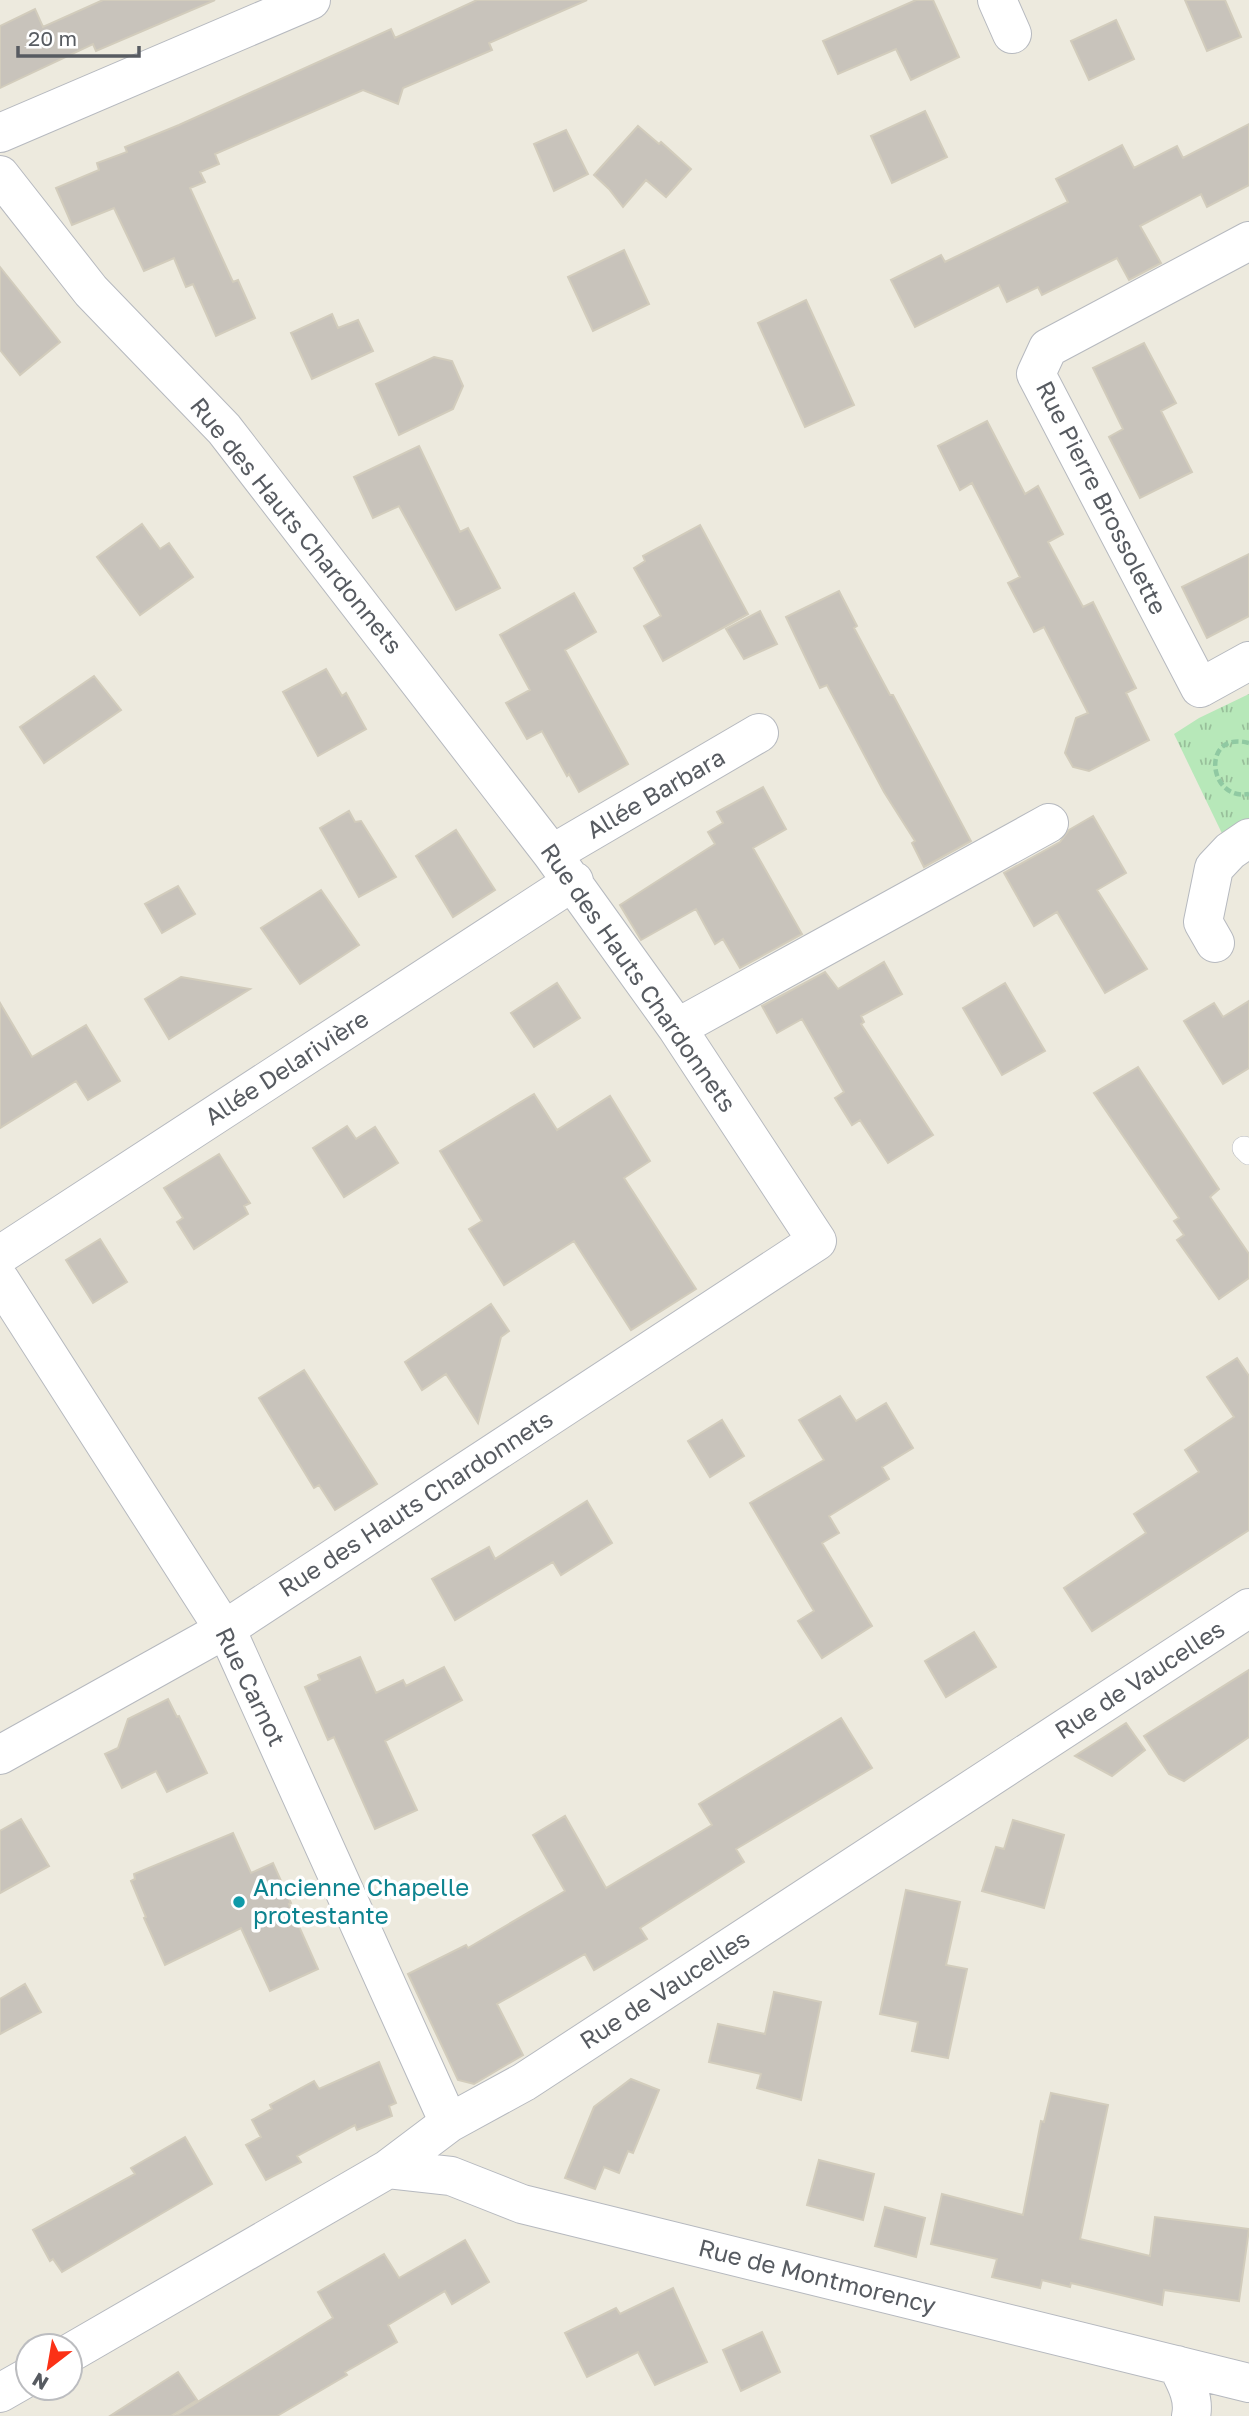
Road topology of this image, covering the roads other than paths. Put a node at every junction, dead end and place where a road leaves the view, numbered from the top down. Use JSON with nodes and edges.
{"nodes":[{"id":1,"x":311,"y":0,"type":"edge"},
{"id":2,"x":997,"y":0,"type":"edge"},
{"id":3,"x":1012,"y":34,"type":"dead end"},
{"id":4,"x":0,"y":133,"type":"edge"},
{"id":5,"x":0,"y":174,"type":"edge"},
{"id":6,"x":1249,"y":241,"type":"edge"},
{"id":7,"x":1249,"y":662,"type":"edge"},
{"id":8,"x":759,"y":733,"type":"dead end"},
{"id":9,"x":1049,"y":823,"type":"dead end"},
{"id":10,"x":1249,"y":838,"type":"edge"},
{"id":11,"x":563,"y":867,"type":"junction"},
{"id":12,"x":1215,"y":943,"type":"dead end"},
{"id":13,"x":677,"y":1028,"type":"junction"},
{"id":14,"x":0,"y":1255,"type":"edge"},
{"id":15,"x":0,"y":1280,"type":"edge"},
{"id":16,"x":1249,"y":1608,"type":"edge"},
{"id":17,"x":224,"y":1630,"type":"junction"},
{"id":18,"x":0,"y":1755,"type":"edge"},
{"id":19,"x":449,"y":2123,"type":"junction"},
{"id":20,"x":388,"y":2169,"type":"junction"},
{"id":21,"x":84,"y":2345,"type":"edge"},
{"id":22,"x":1177,"y":2365,"type":"junction"},
{"id":23,"x":1249,"y":2383,"type":"edge"},
{"id":24,"x":1191,"y":2416,"type":"edge"}],
"edges":[{"from":1,"to":4,"type":"street"},
{"from":2,"to":3,"type":"street"},
{"from":5,"to":11,"type":"street","name":"Rue des Hauts Chardonnets"},
{"from":6,"to":7,"type":"street","name":"Rue Pierre Brossolette"},
{"from":8,"to":11,"type":"street","name":"Allée Barbara"},
{"from":9,"to":13,"type":"street"},
{"from":10,"to":12,"type":"street"},
{"from":11,"to":13,"type":"street","name":"Rue des Hauts Chardonnets"},
{"from":11,"to":14,"type":"street","name":"Allée Delarivière"},
{"from":13,"to":17,"type":"street","name":"Rue des Hauts Chardonnets"},
{"from":15,"to":17,"type":"street","name":"Rue Carnot"},
{"from":16,"to":19,"type":"street","name":"Rue de Vaucelles"},
{"from":17,"to":18,"type":"street","name":"Rue des Hauts Chardonnets"},
{"from":17,"to":19,"type":"street","name":"Rue Carnot"},
{"from":19,"to":20,"type":"street","name":"Rue de Vaucelles"},
{"from":20,"to":21,"type":"street","name":"Rue de Vaucelles"},
{"from":20,"to":22,"type":"street","name":"Rue de Montmorency"},
{"from":22,"to":23,"type":"street","name":"Rue de Montmorency"},
{"from":22,"to":24,"type":"street"}]}
